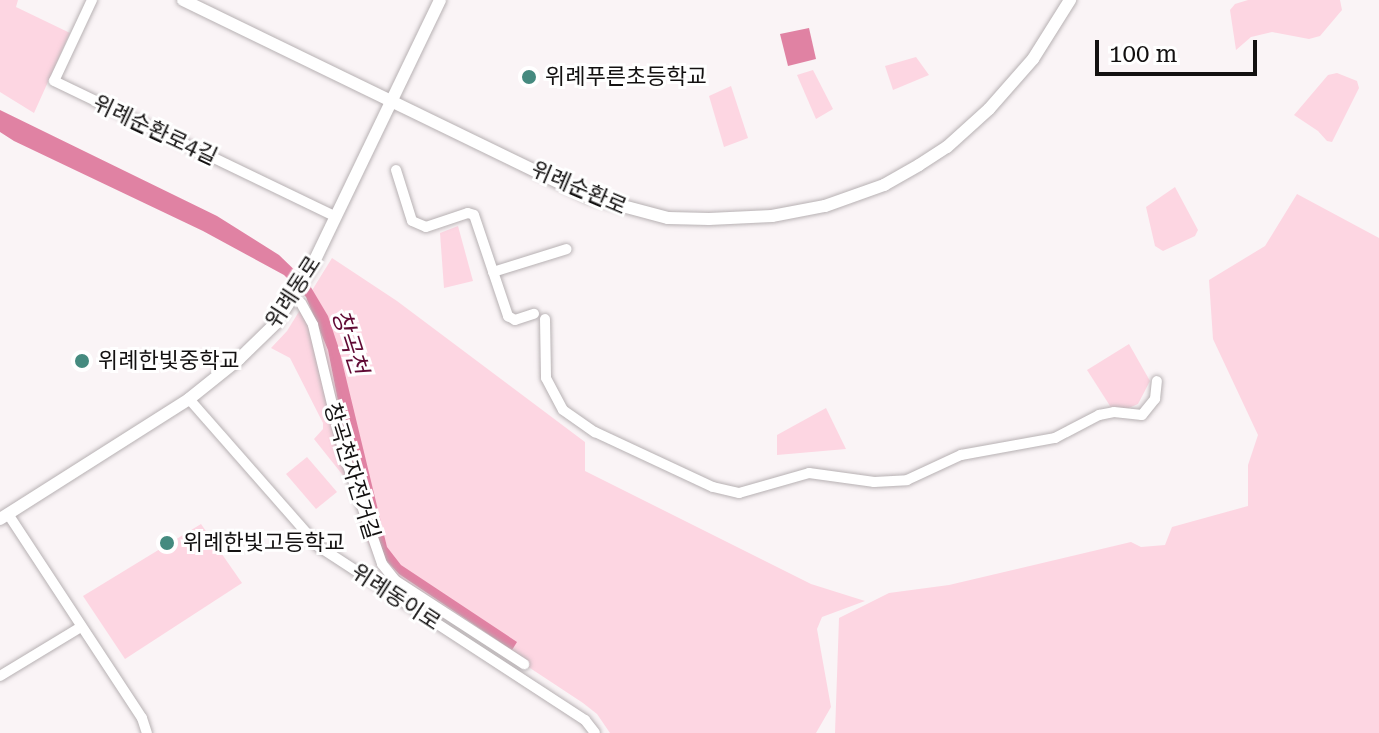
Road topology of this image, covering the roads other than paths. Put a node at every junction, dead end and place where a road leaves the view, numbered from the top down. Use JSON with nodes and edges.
{"nodes":[{"id":1,"x":92,"y":0,"type":"edge"},
{"id":2,"x":183,"y":0,"type":"edge"},
{"id":3,"x":440,"y":0,"type":"edge"},
{"id":4,"x":1070,"y":0,"type":"edge"},
{"id":5,"x":392,"y":101,"type":"junction"},
{"id":6,"x":396,"y":170,"type":"dead end"},
{"id":7,"x":336,"y":217,"type":"junction"},
{"id":8,"x":567,"y":249,"type":"dead end"},
{"id":9,"x":493,"y":272,"type":"junction"},
{"id":10,"x":301,"y":303,"type":"dead end"},
{"id":11,"x":534,"y":314,"type":"dead end"},
{"id":12,"x":545,"y":319,"type":"dead end"},
{"id":13,"x":1157,"y":381,"type":"dead end"},
{"id":14,"x":189,"y":399,"type":"junction"},
{"id":15,"x":4,"y":517,"type":"edge"},
{"id":16,"x":81,"y":627,"type":"junction"},
{"id":17,"x":524,"y":664,"type":"dead end"},
{"id":18,"x":0,"y":676,"type":"edge"},
{"id":19,"x":147,"y":733,"type":"edge"},
{"id":20,"x":595,"y":733,"type":"edge"}],
"edges":[{"from":1,"to":7,"type":"street","name":"위례순환로4길"},
{"from":2,"to":5,"type":"street","name":"위례순환로"},
{"from":3,"to":5,"type":"street","name":"위례동로"},
{"from":4,"to":5,"type":"street","name":"위례순환로"},
{"from":5,"to":7,"type":"street","name":"위례동로"},
{"from":6,"to":9,"type":"street"},
{"from":7,"to":14,"type":"street","name":"위례동로"},
{"from":8,"to":9,"type":"street"},
{"from":9,"to":11,"type":"street"},
{"from":10,"to":17,"type":"street","name":"창곡천자전거길"},
{"from":12,"to":13,"type":"street"},
{"from":14,"to":15,"type":"street","name":"위례동로"},
{"from":14,"to":20,"type":"street","name":"위례동이로"},
{"from":15,"to":16,"type":"street"},
{"from":16,"to":18,"type":"street"},
{"from":16,"to":19,"type":"street"}]}
